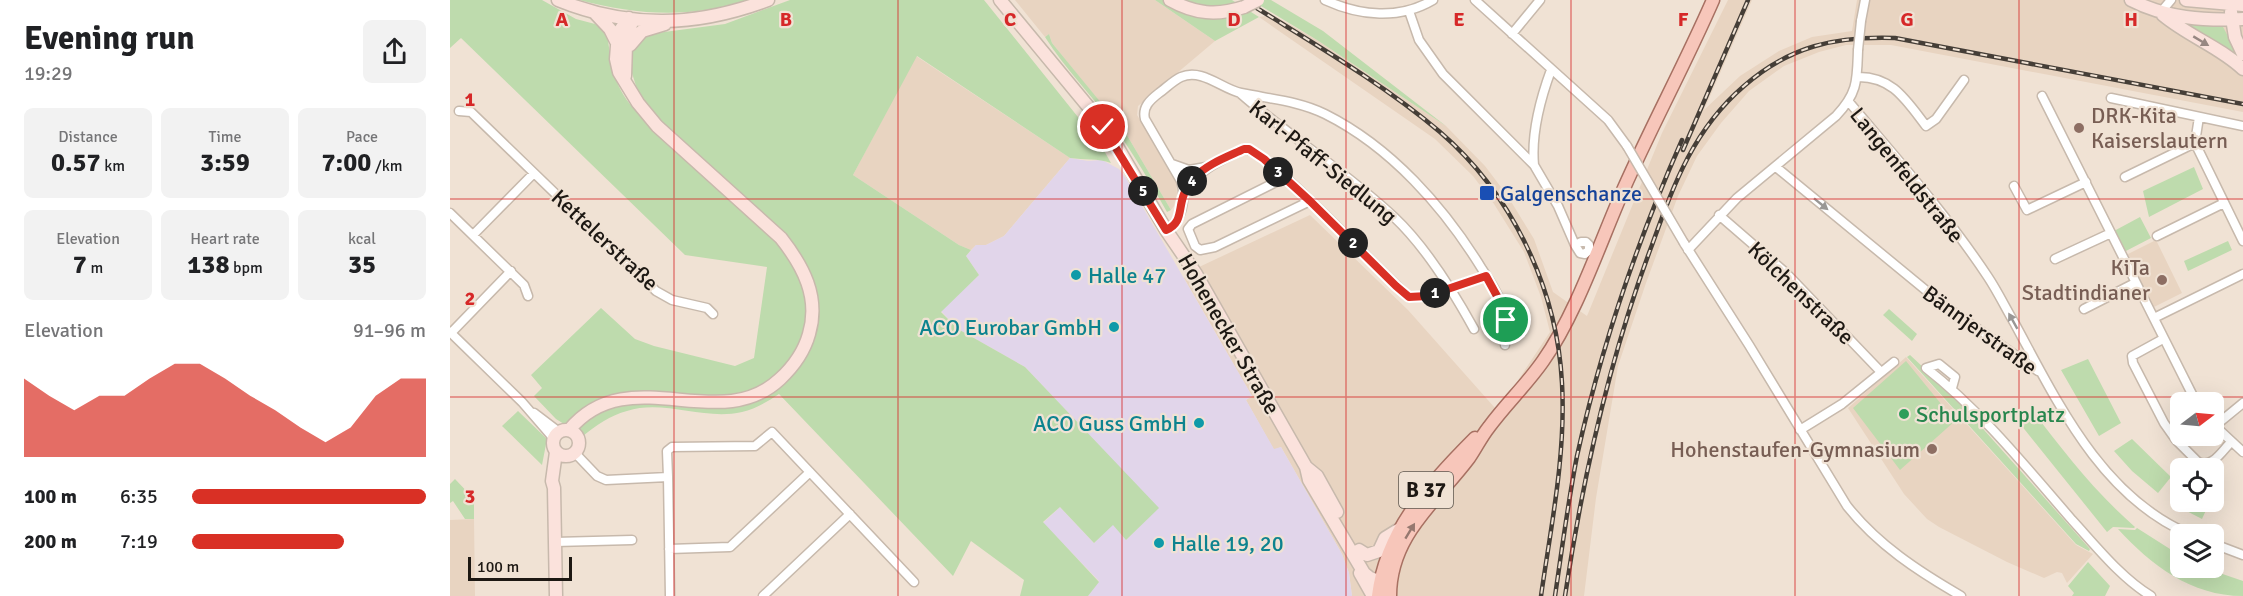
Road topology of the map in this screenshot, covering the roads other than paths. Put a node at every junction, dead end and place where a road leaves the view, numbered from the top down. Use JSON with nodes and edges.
{"nodes":[{"id":1,"x":558,"y":0,"type":"edge"},
{"id":2,"x":768,"y":0,"type":"edge"},
{"id":3,"x":1000,"y":0,"type":"edge"},
{"id":4,"x":1170,"y":0,"type":"edge"},
{"id":5,"x":1258,"y":0,"type":"edge"},
{"id":6,"x":1325,"y":0,"type":"edge"},
{"id":7,"x":1433,"y":0,"type":"edge"},
{"id":8,"x":1475,"y":0,"type":"edge"},
{"id":9,"x":1539,"y":0,"type":"edge"},
{"id":10,"x":1713,"y":0,"type":"edge"},
{"id":11,"x":1865,"y":0,"type":"edge"},
{"id":12,"x":2131,"y":0,"type":"edge"},
{"id":13,"x":2171,"y":0,"type":"edge"},
{"id":14,"x":2186,"y":0,"type":"edge"},
{"id":15,"x":2228,"y":2,"type":"edge"},
{"id":16,"x":2243,"y":5,"type":"edge"},
{"id":17,"x":1409,"y":11,"type":"junction"},
{"id":18,"x":594,"y":12,"type":"junction"},
{"id":19,"x":2160,"y":13,"type":"junction"},
{"id":20,"x":629,"y":18,"type":"junction"},
{"id":21,"x":2238,"y":19,"type":"edge"},
{"id":22,"x":670,"y":22,"type":"junction"},
{"id":23,"x":2243,"y":30,"type":"edge"},
{"id":24,"x":1512,"y":34,"type":"junction"},
{"id":25,"x":616,"y":41,"type":"junction"},
{"id":26,"x":625,"y":54,"type":"junction"},
{"id":27,"x":2243,"y":54,"type":"edge"},
{"id":28,"x":2243,"y":69,"type":"edge"},
{"id":29,"x":1551,"y":70,"type":"junction"},
{"id":30,"x":1857,"y":77,"type":"junction"},
{"id":31,"x":1964,"y":80,"type":"dead end"},
{"id":32,"x":625,"y":81,"type":"junction"},
{"id":33,"x":1240,"y":93,"type":"junction"},
{"id":34,"x":2042,"y":96,"type":"dead end"},
{"id":35,"x":2111,"y":98,"type":"dead end"},
{"id":36,"x":1850,"y":102,"type":"junction"},
{"id":37,"x":459,"y":111,"type":"dead end"},
{"id":38,"x":2199,"y":117,"type":"junction"},
{"id":39,"x":2243,"y":126,"type":"edge"},
{"id":40,"x":2195,"y":143,"type":"junction"},
{"id":41,"x":1172,"y":164,"type":"junction"},
{"id":42,"x":1534,"y":165,"type":"junction"},
{"id":43,"x":1207,"y":167,"type":"junction"},
{"id":44,"x":1776,"y":167,"type":"junction"},
{"id":45,"x":534,"y":173,"type":"junction"},
{"id":46,"x":2125,"y":177,"type":"dead end"},
{"id":47,"x":1284,"y":178,"type":"junction"},
{"id":48,"x":2086,"y":182,"type":"junction"},
{"id":49,"x":2014,"y":186,"type":"dead end"},
{"id":50,"x":1184,"y":192,"type":"junction"},
{"id":51,"x":1310,"y":201,"type":"junction"},
{"id":52,"x":2224,"y":203,"type":"junction"},
{"id":53,"x":450,"y":213,"type":"edge"},
{"id":54,"x":1719,"y":215,"type":"junction"},
{"id":55,"x":1166,"y":230,"type":"junction"},
{"id":56,"x":2111,"y":233,"type":"junction"},
{"id":57,"x":473,"y":235,"type":"junction"},
{"id":58,"x":2157,"y":236,"type":"dead end"},
{"id":59,"x":2243,"y":241,"type":"edge"},
{"id":60,"x":1575,"y":245,"type":"dead end"},
{"id":61,"x":1686,"y":246,"type":"junction"},
{"id":62,"x":2055,"y":259,"type":"dead end"},
{"id":63,"x":510,"y":271,"type":"junction"},
{"id":64,"x":1486,"y":276,"type":"junction"},
{"id":65,"x":2242,"y":278,"type":"edge"},
{"id":66,"x":2135,"y":283,"type":"junction"},
{"id":67,"x":1451,"y":288,"type":"junction"},
{"id":68,"x":528,"y":296,"type":"dead end"},
{"id":69,"x":2084,"y":309,"type":"dead end"},
{"id":70,"x":714,"y":314,"type":"dead end"},
{"id":71,"x":2154,"y":318,"type":"junction"},
{"id":72,"x":1474,"y":329,"type":"dead end"},
{"id":73,"x":450,"y":333,"type":"edge"},
{"id":74,"x":2163,"y":339,"type":"junction"},
{"id":75,"x":1505,"y":345,"type":"dead end"},
{"id":76,"x":1894,"y":362,"type":"dead end"},
{"id":77,"x":1881,"y":372,"type":"junction"},
{"id":78,"x":2042,"y":373,"type":"junction"},
{"id":79,"x":1952,"y":388,"type":"dead end"},
{"id":80,"x":2191,"y":392,"type":"edge"},
{"id":81,"x":2243,"y":403,"type":"edge"},
{"id":82,"x":2224,"y":419,"type":"edge"},
{"id":83,"x":1488,"y":428,"type":"junction"},
{"id":84,"x":1800,"y":429,"type":"junction"},
{"id":85,"x":2224,"y":435,"type":"edge"},
{"id":86,"x":2231,"y":442,"type":"junction"},
{"id":87,"x":565,"y":443,"type":"junction"},
{"id":88,"x":2243,"y":452,"type":"edge"},
{"id":89,"x":810,"y":472,"type":"junction"},
{"id":90,"x":668,"y":477,"type":"junction"},
{"id":91,"x":850,"y":514,"type":"junction"},
{"id":92,"x":2171,"y":524,"type":"edge"},
{"id":93,"x":1398,"y":530,"type":"junction"},
{"id":94,"x":632,"y":540,"type":"dead end"},
{"id":95,"x":555,"y":542,"type":"junction"},
{"id":96,"x":2224,"y":548,"type":"edge"},
{"id":97,"x":669,"y":549,"type":"junction"},
{"id":98,"x":1355,"y":551,"type":"junction"},
{"id":99,"x":2243,"y":555,"type":"edge"},
{"id":100,"x":914,"y":582,"type":"dead end"},
{"id":101,"x":1387,"y":590,"type":"edge"},
{"id":102,"x":2149,"y":595,"type":"edge"},
{"id":103,"x":556,"y":596,"type":"edge"},
{"id":104,"x":670,"y":596,"type":"edge"},
{"id":105,"x":763,"y":596,"type":"edge"},
{"id":106,"x":1373,"y":596,"type":"edge"},
{"id":107,"x":1378,"y":596,"type":"edge"},
{"id":108,"x":1961,"y":596,"type":"edge"}],
"edges":[{"from":1,"to":18,"type":"main road"},
{"from":2,"to":22,"type":"main road"},
{"from":3,"to":55,"type":"main road","name":"Hohenecker Straße"},
{"from":4,"to":5,"type":"main road","bridge":true},
{"from":6,"to":17,"type":"street"},
{"from":7,"to":17,"type":"street"},
{"from":8,"to":24,"type":"street"},
{"from":9,"to":24,"type":"street"},
{"from":10,"to":83,"type":"main road","number":"B 37"},
{"from":11,"to":30,"type":"street","bridge":true},
{"from":12,"to":19,"type":"main road"},
{"from":13,"to":19,"type":"street"},
{"from":14,"to":15,"type":"main road"},
{"from":15,"to":16,"type":"main road"},
{"from":15,"to":21,"type":"main road"},
{"from":17,"to":42,"type":"street"},
{"from":18,"to":20,"type":"main road"},
{"from":18,"to":25,"type":"main road"},
{"from":19,"to":21,"type":"main road"},
{"from":19,"to":28,"type":"main road","one_way":true},
{"from":20,"to":22,"type":"main road"},
{"from":20,"to":25,"type":"main road"},
{"from":20,"to":26,"type":"main road"},
{"from":21,"to":23,"type":"main road"},
{"from":21,"to":27,"type":"main road"},
{"from":22,"to":26,"type":"main road"},
{"from":24,"to":29,"type":"street"},
{"from":25,"to":32,"type":"main road"},
{"from":26,"to":32,"type":"main road"},
{"from":29,"to":42,"type":"street"},
{"from":29,"to":61,"type":"street","bridge":true},
{"from":30,"to":31,"type":"street"},
{"from":30,"to":36,"type":"street"},
{"from":32,"to":87,"type":"main road"},
{"from":33,"to":41,"type":"street","name":"Karl-Pfaff-Siedlung"},
{"from":33,"to":64,"type":"street","name":"Karl-Pfaff-Siedlung"},
{"from":33,"to":67,"type":"street","name":"Karl-Pfaff-Siedlung"},
{"from":34,"to":48,"type":"street"},
{"from":35,"to":38,"type":"street"},
{"from":36,"to":44,"type":"street","name":"Langenfeldstraße"},
{"from":78,"to":36,"type":"street","name":"Langenfeldstraße","one_way":true},
{"from":37,"to":45,"type":"street","name":"Kettelerstraße"},
{"from":38,"to":39,"type":"street"},
{"from":38,"to":40,"type":"street"},
{"from":40,"to":46,"type":"street"},
{"from":40,"to":52,"type":"street"},
{"from":41,"to":43,"type":"street","name":"Karl-Pfaff-Siedlung"},
{"from":41,"to":50,"type":"street","name":"Karl-Pfaff-Siedlung"},
{"from":42,"to":60,"type":"street"},
{"from":43,"to":47,"type":"street","name":"Karl-Pfaff-Siedlung"},
{"from":43,"to":50,"type":"street","name":"Karl-Pfaff-Siedlung"},
{"from":44,"to":54,"type":"street","name":"Langenfeldstraße"},
{"from":44,"to":78,"type":"street","name":"Bännjerstraße","one_way":true},
{"from":45,"to":57,"type":"street","name":"Kettelerstraße"},
{"from":45,"to":70,"type":"street","name":"Kettelerstraße"},
{"from":47,"to":51,"type":"street","name":"Karl-Pfaff-Siedlung"},
{"from":47,"to":51,"type":"street","name":"Karl-Pfaff-Siedlung"},
{"from":48,"to":49,"type":"street"},
{"from":48,"to":56,"type":"street"},
{"from":50,"to":55,"type":"street","name":"Karl-Pfaff-Siedlung"},
{"from":51,"to":67,"type":"street","name":"Karl-Pfaff-Siedlung"},
{"from":52,"to":58,"type":"street"},
{"from":52,"to":59,"type":"street"},
{"from":53,"to":57,"type":"street"},
{"from":54,"to":61,"type":"street","name":"Langenfeldstraße"},
{"from":54,"to":77,"type":"street","name":"Kölchenstraße"},
{"from":55,"to":98,"type":"main road","name":"Hohenecker Straße"},
{"from":56,"to":62,"type":"street"},
{"from":56,"to":66,"type":"street"},
{"from":57,"to":63,"type":"street"},
{"from":61,"to":84,"type":"street"},
{"from":63,"to":68,"type":"street"},
{"from":63,"to":73,"type":"street"},
{"from":64,"to":67,"type":"street","name":"Karl-Pfaff-Siedlung"},
{"from":64,"to":75,"type":"street","name":"Karl-Pfaff-Siedlung"},
{"from":65,"to":71,"type":"street"},
{"from":66,"to":69,"type":"street"},
{"from":66,"to":71,"type":"street"},
{"from":67,"to":72,"type":"street","name":"Karl-Pfaff-Siedlung"},
{"from":71,"to":74,"type":"street"},
{"from":73,"to":87,"type":"street"},
{"from":74,"to":80,"type":"street"},
{"from":74,"to":86,"type":"street"},
{"from":76,"to":77,"type":"street"},
{"from":77,"to":84,"type":"street"},
{"from":78,"to":92,"type":"street","name":"Bännjerstraße"},
{"from":79,"to":102,"type":"street"},
{"from":81,"to":82,"type":"street"},
{"from":83,"to":93,"type":"main road","number":"B 37"},
{"from":101,"to":83,"type":"main road","number":"B 37","one_way":true},
{"from":84,"to":108,"type":"street"},
{"from":85,"to":86,"type":"street"},
{"from":86,"to":88,"type":"street"},
{"from":87,"to":90,"type":"street"},
{"from":87,"to":95,"type":"main road"},
{"from":89,"to":90,"type":"street"},
{"from":89,"to":91,"type":"street"},
{"from":89,"to":97,"type":"street"},
{"from":90,"to":97,"type":"street"},
{"from":91,"to":100,"type":"street"},
{"from":91,"to":105,"type":"street"},
{"from":93,"to":98,"type":"main road"},
{"from":93,"to":101,"type":"main road","number":"B 37"},
{"from":94,"to":95,"type":"street"},
{"from":95,"to":103,"type":"main road"},
{"from":96,"to":99,"type":"street"},
{"from":97,"to":104,"type":"street"},
{"from":98,"to":101,"type":"main road","name":"Hohenecker Straße"},
{"from":98,"to":106,"type":"main road","name":"Hohenecker Straße"},
{"from":101,"to":107,"type":"main road","number":"B 37"}]}
